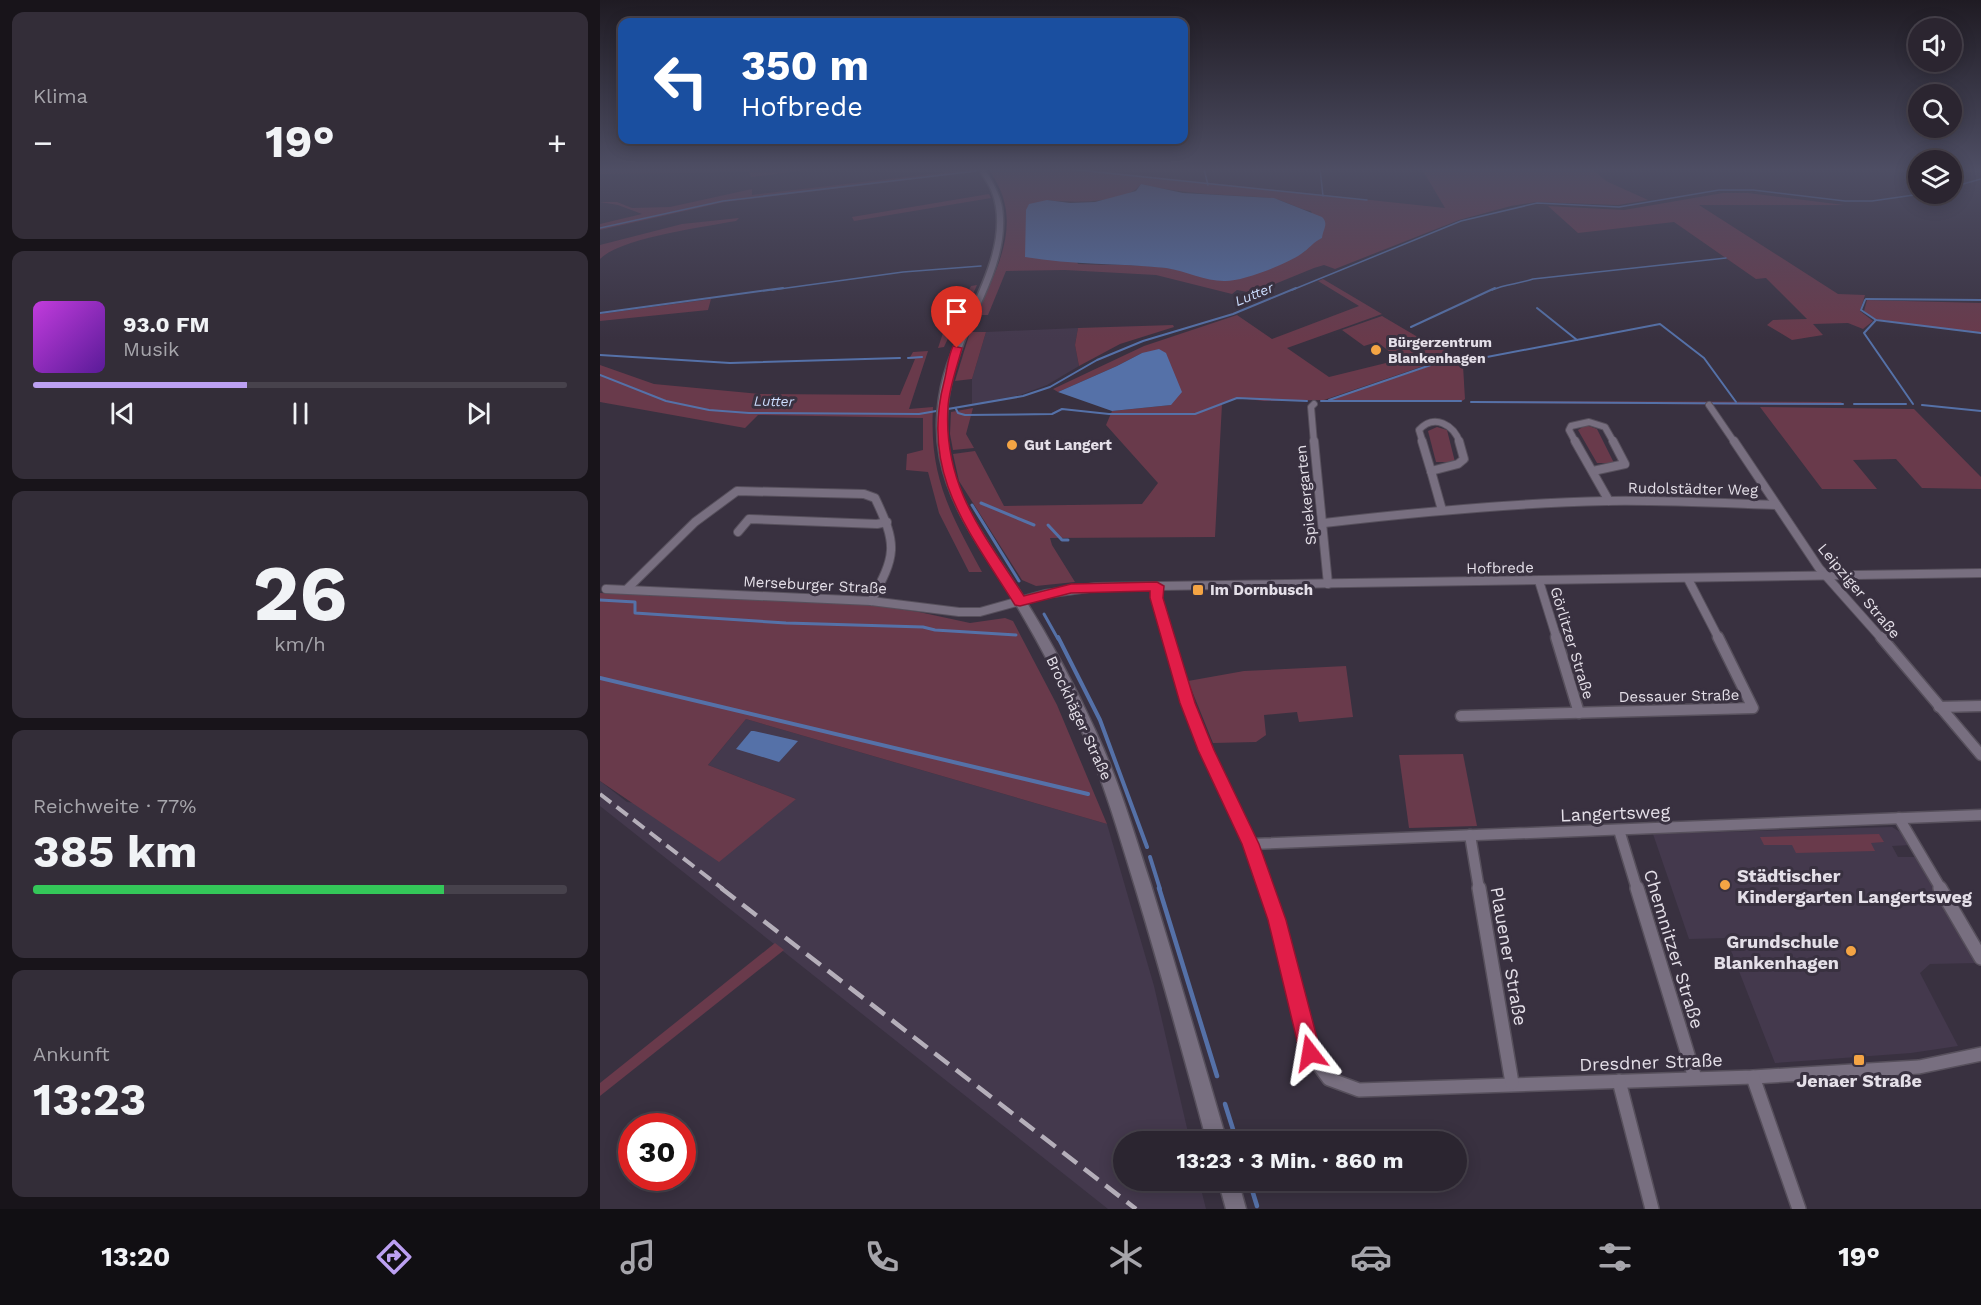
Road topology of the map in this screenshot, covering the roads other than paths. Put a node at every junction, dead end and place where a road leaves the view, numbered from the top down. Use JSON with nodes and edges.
{"nodes":[{"id":1,"x":1002,"y":225,"type":"edge"},
{"id":2,"x":1314,"y":404,"type":"dead end"},
{"id":3,"x":1709,"y":405,"type":"dead end"},
{"id":4,"x":1429,"y":471,"type":"junction"},
{"id":5,"x":1593,"y":471,"type":"junction"},
{"id":6,"x":1609,"y":501,"type":"junction"},
{"id":7,"x":1776,"y":505,"type":"junction"},
{"id":8,"x":1442,"y":510,"type":"junction"},
{"id":9,"x":887,"y":522,"type":"junction"},
{"id":10,"x":1324,"y":523,"type":"junction"},
{"id":11,"x":738,"y":532,"type":"dead end"},
{"id":12,"x":1981,"y":573,"type":"edge"},
{"id":13,"x":1828,"y":576,"type":"junction"},
{"id":14,"x":1688,"y":579,"type":"junction"},
{"id":15,"x":1539,"y":581,"type":"junction"},
{"id":16,"x":1328,"y":584,"type":"junction"},
{"id":17,"x":1157,"y":586,"type":"junction"},
{"id":18,"x":606,"y":588,"type":"dead end"},
{"id":19,"x":627,"y":589,"type":"junction"},
{"id":20,"x":871,"y":601,"type":"junction"},
{"id":21,"x":1020,"y":601,"type":"junction"},
{"id":22,"x":1939,"y":706,"type":"junction"},
{"id":23,"x":1981,"y":706,"type":"edge"},
{"id":24,"x":1579,"y":713,"type":"junction"},
{"id":25,"x":1461,"y":716,"type":"dead end"},
{"id":26,"x":1981,"y":755,"type":"edge"},
{"id":27,"x":1981,"y":815,"type":"edge"},
{"id":28,"x":1899,"y":818,"type":"junction"},
{"id":29,"x":1619,"y":830,"type":"junction"},
{"id":30,"x":1470,"y":835,"type":"junction"},
{"id":31,"x":1251,"y":844,"type":"junction"},
{"id":32,"x":1981,"y":958,"type":"edge"},
{"id":33,"x":1981,"y":1054,"type":"edge"},
{"id":34,"x":1324,"y":1077,"type":"joint"},
{"id":35,"x":1753,"y":1077,"type":"junction"},
{"id":36,"x":1695,"y":1078,"type":"junction"},
{"id":37,"x":1619,"y":1081,"type":"junction"},
{"id":38,"x":1512,"y":1083,"type":"junction"},
{"id":39,"x":1214,"y":1131,"type":"edge"},
{"id":40,"x":1231,"y":1191,"type":"edge"},
{"id":41,"x":1236,"y":1209,"type":"edge"},
{"id":42,"x":1652,"y":1209,"type":"edge"},
{"id":43,"x":1799,"y":1209,"type":"edge"}],
"edges":[{"from":1,"to":21,"type":"main road","name":"Brockhäger Straße"},
{"from":2,"to":10,"type":"street","name":"Spiekergarten"},
{"from":3,"to":7,"type":"street","name":"Leipziger Straße"},
{"from":4,"to":4,"type":"street"},
{"from":4,"to":8,"type":"street"},
{"from":5,"to":5,"type":"street","name":"Rudolstädter Weg"},
{"from":5,"to":6,"type":"street","name":"Rudolstädter Weg"},
{"from":6,"to":7,"type":"street","name":"Rudolstädter Weg"},
{"from":6,"to":8,"type":"street","name":"Rudolstädter Weg"},
{"from":7,"to":13,"type":"street","name":"Leipziger Straße"},
{"from":8,"to":10,"type":"street","name":"Rudolstädter Weg"},
{"from":9,"to":11,"type":"street"},
{"from":9,"to":19,"type":"street"},
{"from":9,"to":20,"type":"street"},
{"from":10,"to":16,"type":"street","name":"Spiekergarten"},
{"from":12,"to":13,"type":"street","name":"Hofbrede"},
{"from":13,"to":14,"type":"street","name":"Hofbrede"},
{"from":13,"to":22,"type":"street","name":"Leipziger Straße"},
{"from":14,"to":15,"type":"street","name":"Hofbrede"},
{"from":14,"to":24,"type":"street","name":"Dessauer Straße"},
{"from":15,"to":16,"type":"street","name":"Hofbrede"},
{"from":15,"to":24,"type":"street","name":"Görlitzer Straße"},
{"from":16,"to":17,"type":"street","name":"Hofbrede"},
{"from":17,"to":21,"type":"street","name":"Hofbrede"},
{"from":17,"to":31,"type":"street"},
{"from":18,"to":19,"type":"street","name":"Merseburger Straße"},
{"from":19,"to":20,"type":"street","name":"Merseburger Straße"},
{"from":20,"to":21,"type":"street","name":"Merseburger Straße"},
{"from":21,"to":39,"type":"main road","name":"Brockhäger Straße"},
{"from":22,"to":23,"type":"street"},
{"from":22,"to":26,"type":"street","name":"Leipziger Straße"},
{"from":24,"to":25,"type":"street","name":"Dessauer Straße"},
{"from":27,"to":28,"type":"street","name":"Langertsweg"},
{"from":28,"to":29,"type":"street","name":"Langertsweg"},
{"from":28,"to":32,"type":"street"},
{"from":29,"to":30,"type":"street","name":"Langertsweg"},
{"from":29,"to":36,"type":"street","name":"Chemnitzer Straße"},
{"from":30,"to":31,"type":"street","name":"Langertsweg"},
{"from":30,"to":38,"type":"street","name":"Plauener Straße"},
{"from":31,"to":34,"type":"street"},
{"from":33,"to":35,"type":"street","name":"Dresdner Straße"},
{"from":34,"to":38,"type":"street","name":"Dresdner Straße"},
{"from":35,"to":36,"type":"street","name":"Dresdner Straße"},
{"from":35,"to":43,"type":"street"},
{"from":36,"to":37,"type":"street","name":"Dresdner Straße"},
{"from":37,"to":38,"type":"street","name":"Dresdner Straße"},
{"from":37,"to":42,"type":"street"},
{"from":40,"to":41,"type":"main road"}]}
